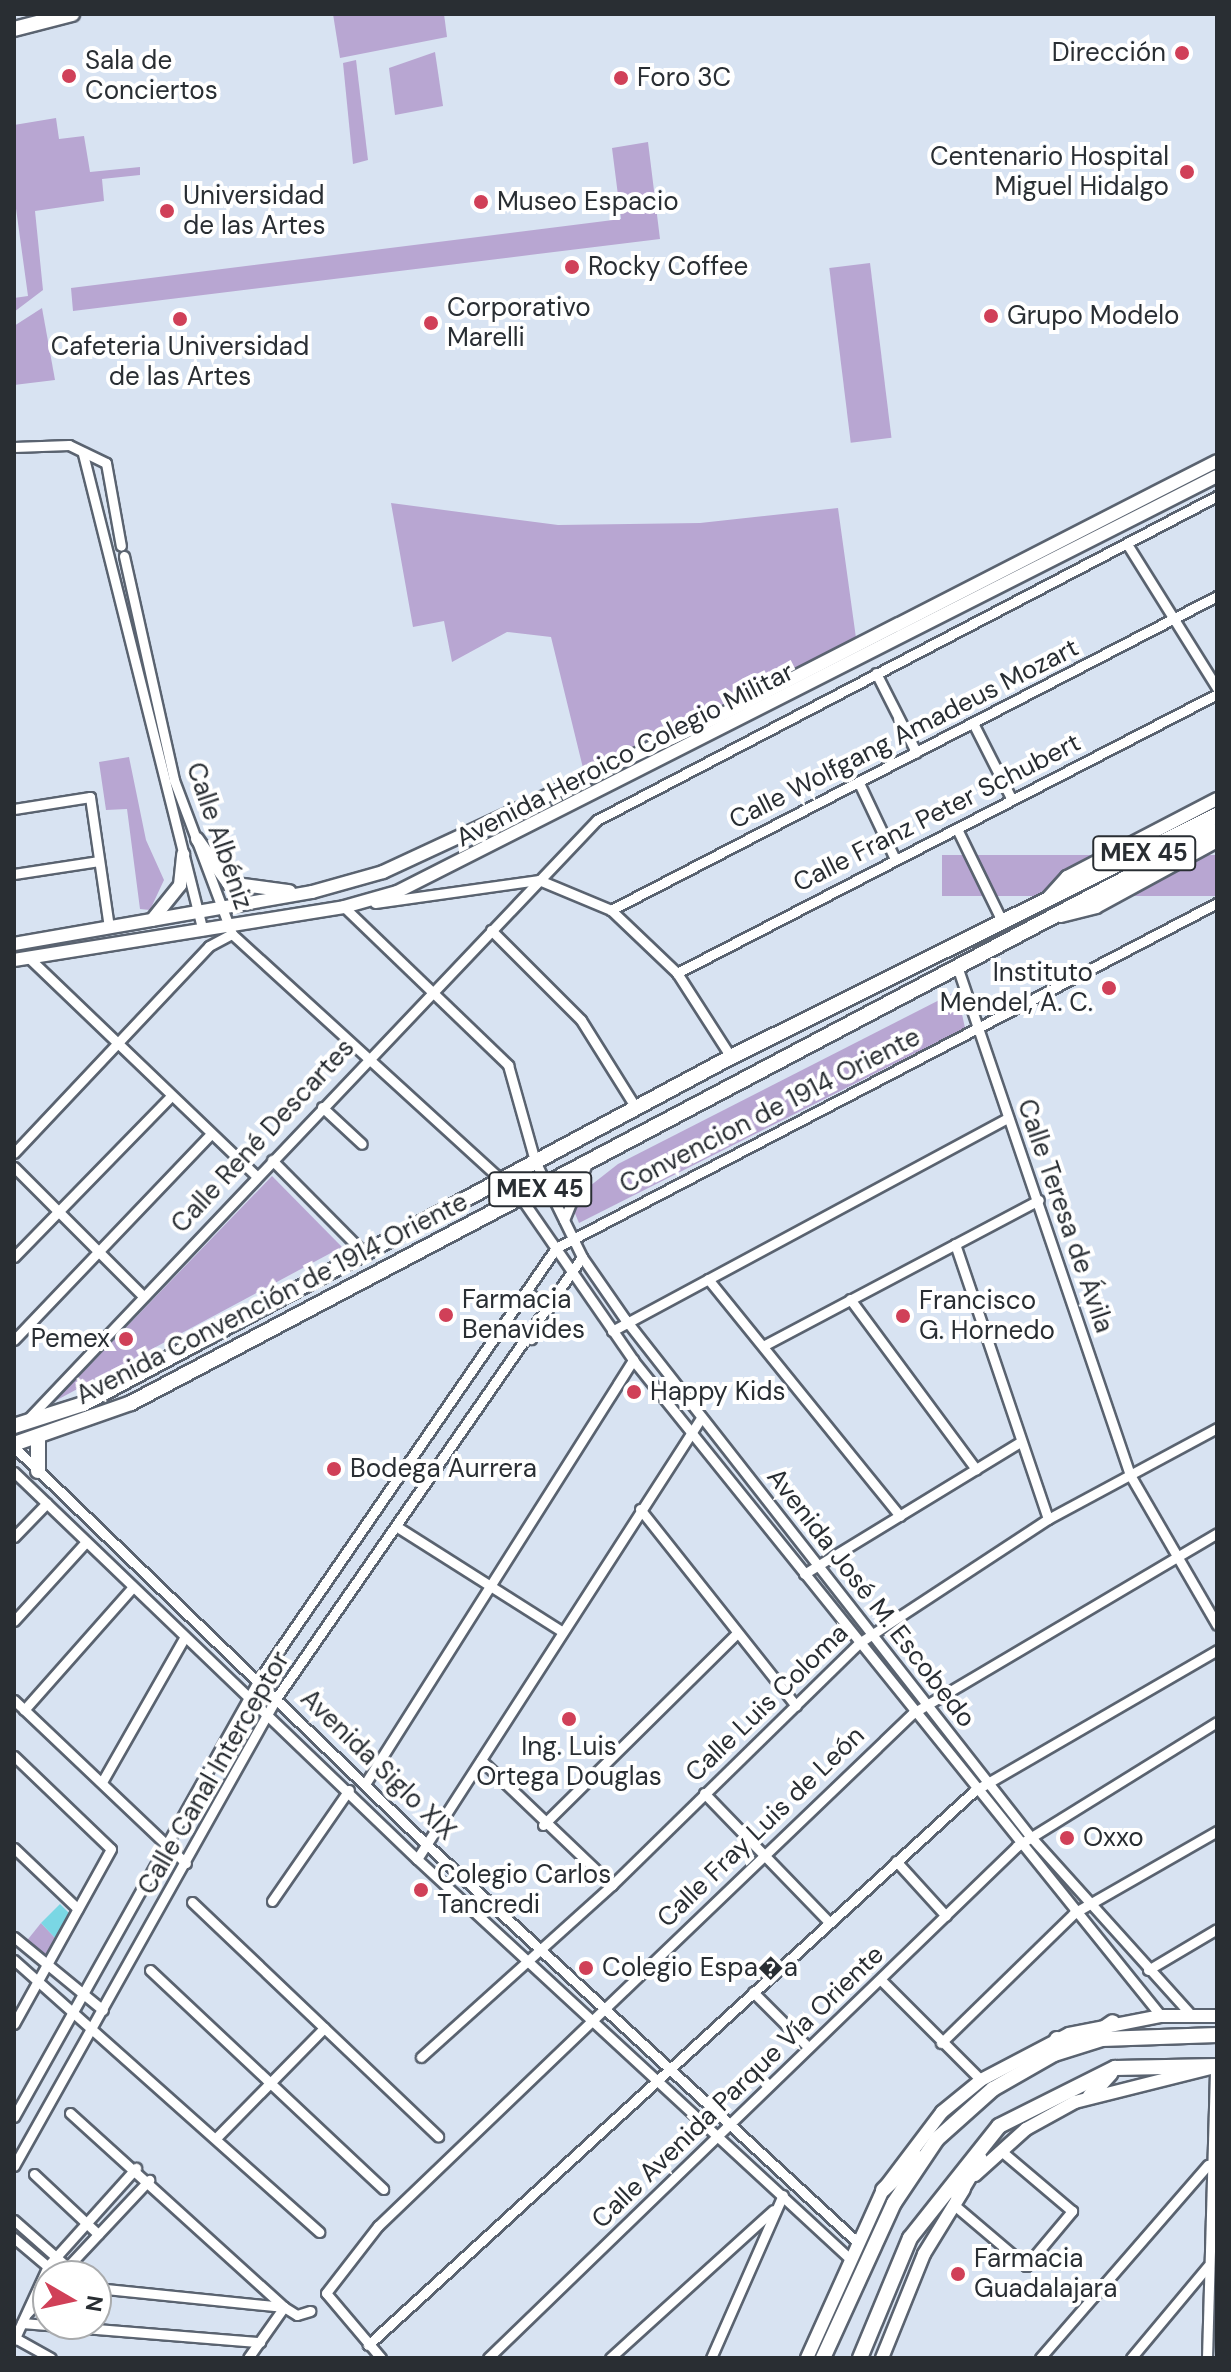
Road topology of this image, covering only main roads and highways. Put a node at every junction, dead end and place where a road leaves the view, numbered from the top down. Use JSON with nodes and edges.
{"nodes":[{"id":1,"x":72,"y":14,"type":"edge"},
{"id":2,"x":14,"y":29,"type":"edge"},
{"id":3,"x":1217,"y":815,"type":"edge"},
{"id":4,"x":1217,"y":830,"type":"edge"},
{"id":5,"x":1075,"y":897,"type":"junction"},
{"id":6,"x":18,"y":1426,"type":"edge"},
{"id":7,"x":38,"y":1439,"type":"junction"},
{"id":8,"x":14,"y":1445,"type":"edge"},
{"id":9,"x":38,"y":1471,"type":"road end"},
{"id":10,"x":1113,"y":2022,"type":"road end"},
{"id":11,"x":1217,"y":2035,"type":"edge"},
{"id":12,"x":1057,"y":2039,"type":"road end"},
{"id":13,"x":1078,"y":2046,"type":"junction"},
{"id":14,"x":1216,"y":2066,"type":"edge"},
{"id":15,"x":1115,"y":2068,"type":"junction"},
{"id":16,"x":1090,"y":2096,"type":"road end"},
{"id":17,"x":999,"y":2126,"type":"junction"},
{"id":18,"x":937,"y":2139,"type":"junction"},
{"id":19,"x":883,"y":2190,"type":"road end"},
{"id":20,"x":955,"y":2200,"type":"road end"},
{"id":21,"x":823,"y":2358,"type":"edge"},
{"id":22,"x":860,"y":2358,"type":"edge"}],
"edges":[{"from":1,"to":2,"type":"main road"},
{"from":3,"to":5,"type":"main road","name":"Avenida Convención de 1914 Oriente","number":"MEX 45"},
{"from":4,"to":5,"type":"main road","name":"Avenida Convención de 1914 Oriente","number":"MEX 45"},
{"from":5,"to":6,"type":"main road","name":"Avenida Convención de 1914 Oriente","number":"MEX 45"},
{"from":5,"to":7,"type":"main road","name":"Avenida Convención de 1914 Oriente","number":"MEX 45"},
{"from":7,"to":8,"type":"main road","name":"Avenida Convención de 1914 Oriente","number":"MEX 45"},
{"from":7,"to":9,"type":"main road"},
{"from":10,"to":13,"type":"main road"},
{"from":11,"to":13,"type":"main road"},
{"from":12,"to":13,"type":"main road"},
{"from":13,"to":18,"type":"main road"},
{"from":14,"to":15,"type":"main road"},
{"from":15,"to":16,"type":"main road"},
{"from":15,"to":17,"type":"main road"},
{"from":17,"to":20,"type":"main road"},
{"from":17,"to":22,"type":"main road"},
{"from":18,"to":19,"type":"main road"},
{"from":18,"to":21,"type":"main road"}]}
